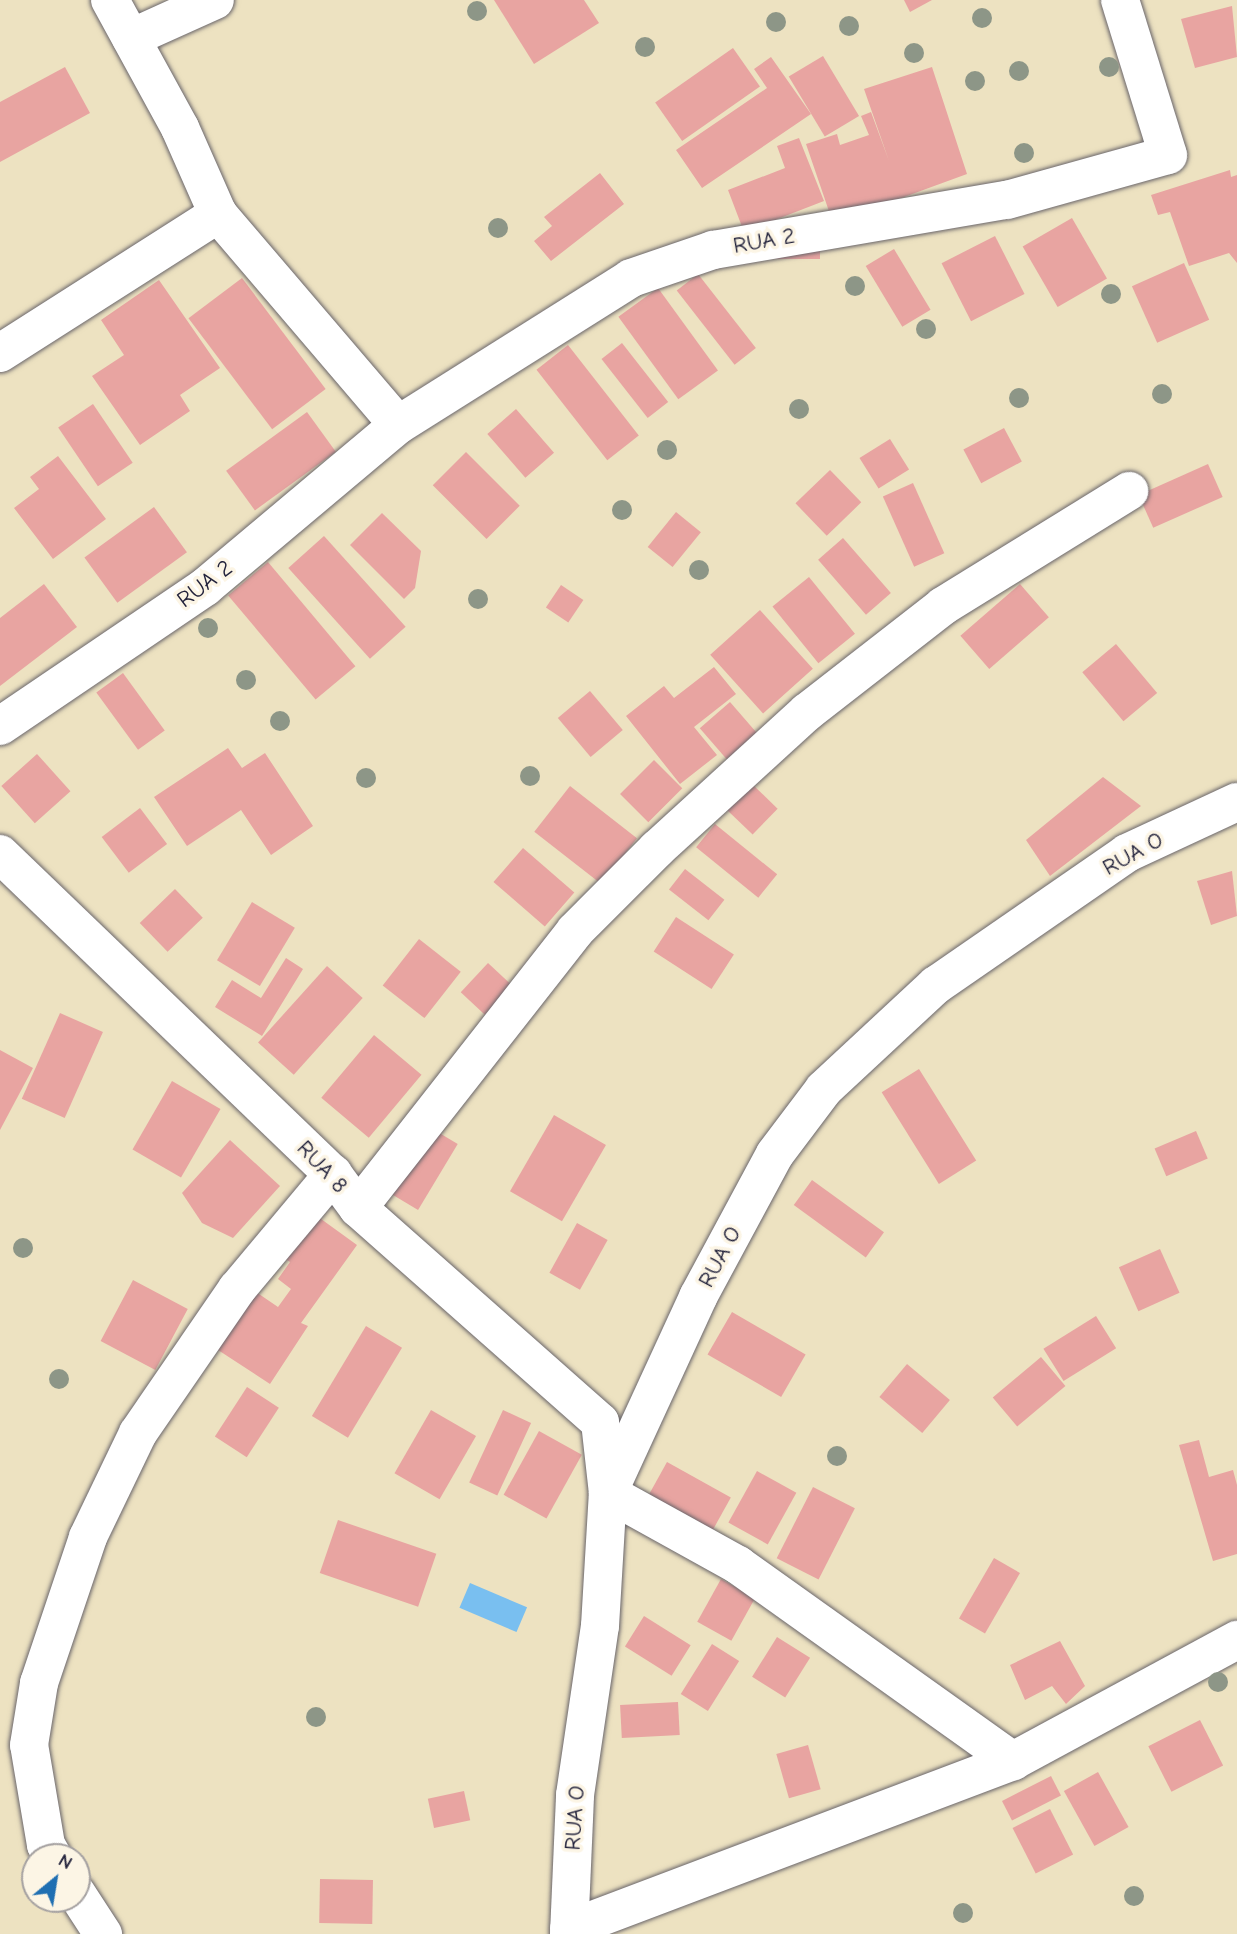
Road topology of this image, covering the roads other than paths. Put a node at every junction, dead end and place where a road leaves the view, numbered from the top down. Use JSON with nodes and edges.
{"nodes":[{"id":1,"x":110,"y":0,"type":"edge"},
{"id":2,"x":215,"y":0,"type":"edge"},
{"id":3,"x":1120,"y":0,"type":"edge"},
{"id":4,"x":131,"y":38,"type":"junction"},
{"id":5,"x":218,"y":214,"type":"junction"},
{"id":6,"x":0,"y":353,"type":"edge"},
{"id":7,"x":398,"y":425,"type":"junction"},
{"id":8,"x":1129,"y":491,"type":"dead end"},
{"id":9,"x":0,"y":726,"type":"edge"},
{"id":10,"x":1237,"y":802,"type":"edge"},
{"id":11,"x":0,"y":854,"type":"edge"},
{"id":12,"x":333,"y":1174,"type":"junction"},
{"id":13,"x":358,"y":1208,"type":"junction"},
{"id":14,"x":608,"y":1493,"type":"junction"},
{"id":15,"x":1237,"y":1640,"type":"edge"},
{"id":16,"x":1013,"y":1761,"type":"junction"},
{"id":17,"x":46,"y":1843,"type":"edge"},
{"id":18,"x":89,"y":1913,"type":"edge"},
{"id":19,"x":569,"y":1932,"type":"edge"},
{"id":20,"x":103,"y":1934,"type":"edge"}],
"edges":[{"from":1,"to":4,"type":"street"},
{"from":2,"to":4,"type":"street"},
{"from":3,"to":7,"type":"street","name":"RUA 2"},
{"from":4,"to":5,"type":"street"},
{"from":5,"to":6,"type":"street"},
{"from":5,"to":7,"type":"street"},
{"from":7,"to":9,"type":"street","name":"RUA 2"},
{"from":8,"to":13,"type":"street"},
{"from":10,"to":14,"type":"street","name":"RUA O"},
{"from":11,"to":12,"type":"street","name":"RUA 8"},
{"from":12,"to":13,"type":"street","name":"RUA 8"},
{"from":12,"to":17,"type":"street"},
{"from":13,"to":14,"type":"street","name":"RUA 8"},
{"from":14,"to":16,"type":"street"},
{"from":14,"to":19,"type":"street","name":"RUA O"},
{"from":15,"to":16,"type":"street"},
{"from":16,"to":19,"type":"street"},
{"from":18,"to":20,"type":"street"}]}
